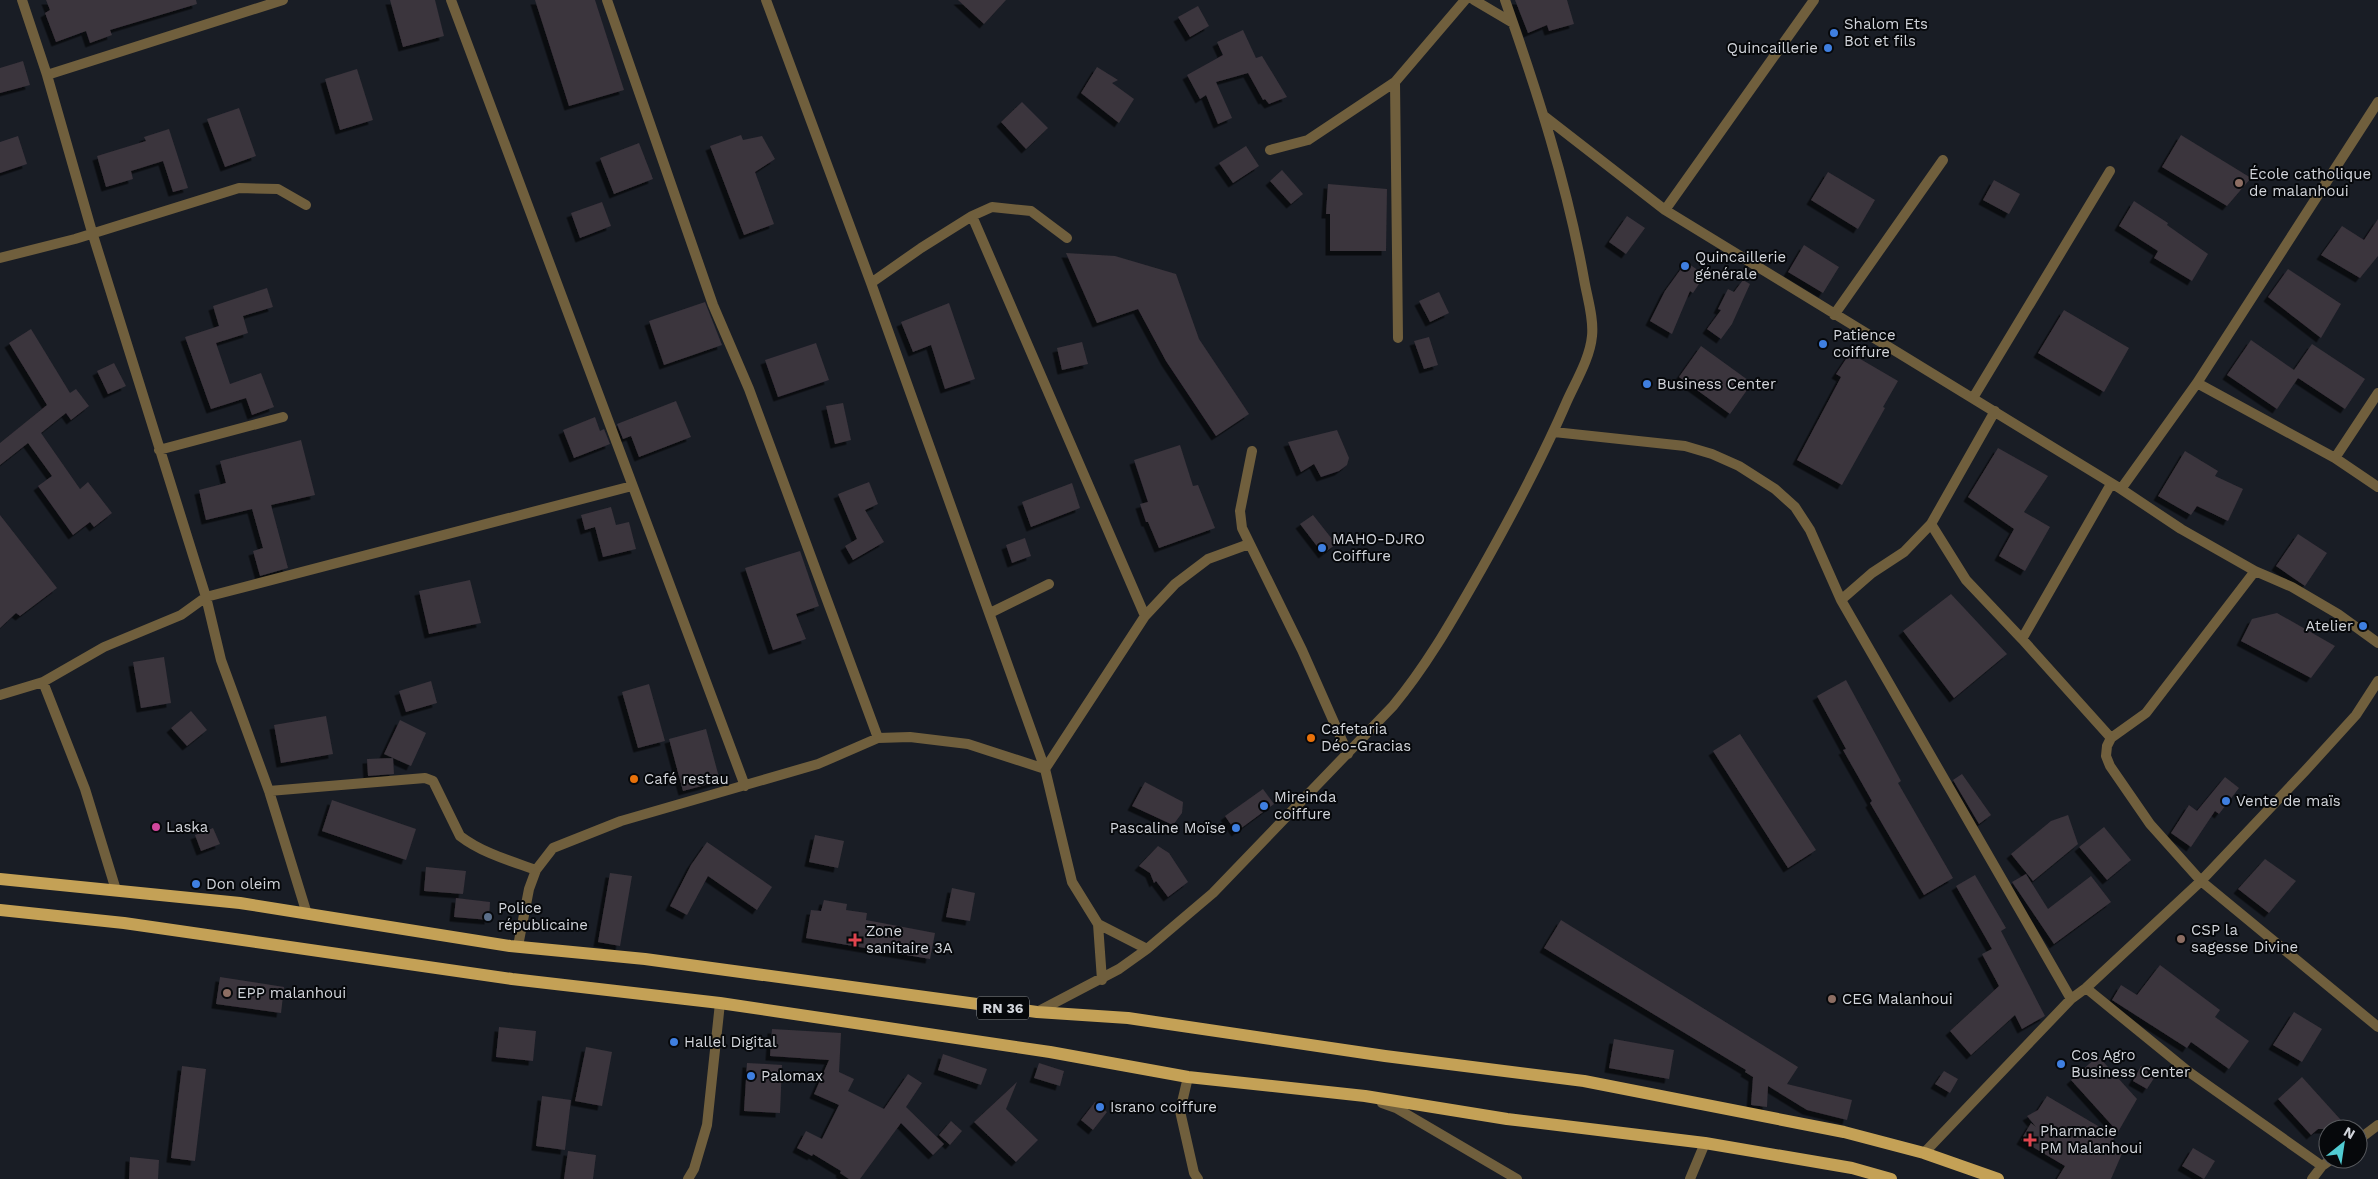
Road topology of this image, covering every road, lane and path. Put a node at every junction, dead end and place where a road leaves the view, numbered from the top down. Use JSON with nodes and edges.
{"nodes":[{"id":1,"x":22,"y":0,"type":"edge"},
{"id":2,"x":283,"y":0,"type":"edge"},
{"id":3,"x":451,"y":0,"type":"edge"},
{"id":4,"x":607,"y":0,"type":"edge"},
{"id":5,"x":766,"y":0,"type":"edge"},
{"id":6,"x":1465,"y":0,"type":"edge"},
{"id":7,"x":1474,"y":0,"type":"edge"},
{"id":8,"x":1505,"y":0,"type":"edge"},
{"id":9,"x":1814,"y":0,"type":"edge"},
{"id":10,"x":1513,"y":22,"type":"junction"},
{"id":11,"x":47,"y":75,"type":"junction"},
{"id":12,"x":1395,"y":82,"type":"junction"},
{"id":13,"x":2378,"y":102,"type":"edge"},
{"id":14,"x":1544,"y":116,"type":"junction"},
{"id":15,"x":1270,"y":150,"type":"dead end"},
{"id":16,"x":1944,"y":160,"type":"dead end"},
{"id":17,"x":2110,"y":171,"type":"dead end"},
{"id":18,"x":306,"y":205,"type":"dead end"},
{"id":19,"x":1665,"y":210,"type":"junction"},
{"id":20,"x":972,"y":216,"type":"junction"},
{"id":21,"x":92,"y":232,"type":"junction"},
{"id":22,"x":1067,"y":238,"type":"dead end"},
{"id":23,"x":0,"y":258,"type":"edge"},
{"id":24,"x":872,"y":283,"type":"junction"},
{"id":25,"x":1834,"y":315,"type":"junction"},
{"id":26,"x":1398,"y":338,"type":"dead end"},
{"id":27,"x":2198,"y":383,"type":"junction"},
{"id":28,"x":2378,"y":393,"type":"edge"},
{"id":29,"x":1973,"y":398,"type":"junction"},
{"id":30,"x":1995,"y":411,"type":"junction"},
{"id":31,"x":283,"y":416,"type":"dead end"},
{"id":32,"x":1554,"y":432,"type":"junction"},
{"id":33,"x":159,"y":450,"type":"junction"},
{"id":34,"x":1252,"y":451,"type":"dead end"},
{"id":35,"x":2335,"y":458,"type":"junction"},
{"id":36,"x":632,"y":486,"type":"junction"},
{"id":37,"x":2116,"y":486,"type":"junction"},
{"id":38,"x":2378,"y":487,"type":"edge"},
{"id":39,"x":1931,"y":524,"type":"junction"},
{"id":40,"x":1249,"y":544,"type":"junction"},
{"id":41,"x":2255,"y":571,"type":"junction"},
{"id":42,"x":1049,"y":584,"type":"dead end"},
{"id":43,"x":206,"y":597,"type":"junction"},
{"id":44,"x":1841,"y":600,"type":"junction"},
{"id":45,"x":990,"y":613,"type":"junction"},
{"id":46,"x":1145,"y":616,"type":"junction"},
{"id":47,"x":2022,"y":639,"type":"junction"},
{"id":48,"x":2378,"y":643,"type":"edge"},
{"id":49,"x":2378,"y":681,"type":"edge"},
{"id":50,"x":44,"y":682,"type":"junction"},
{"id":51,"x":0,"y":695,"type":"edge"},
{"id":52,"x":878,"y":738,"type":"junction"},
{"id":53,"x":2111,"y":738,"type":"junction"},
{"id":54,"x":1348,"y":754,"type":"junction"},
{"id":55,"x":1044,"y":769,"type":"junction"},
{"id":56,"x":745,"y":786,"type":"junction"},
{"id":57,"x":269,"y":791,"type":"junction"},
{"id":58,"x":536,"y":870,"type":"junction"},
{"id":59,"x":0,"y":878,"type":"edge"},
{"id":60,"x":2201,"y":881,"type":"junction"},
{"id":61,"x":116,"y":890,"type":"junction"},
{"id":62,"x":0,"y":910,"type":"edge"},
{"id":63,"x":307,"y":914,"type":"junction"},
{"id":64,"x":1098,"y":924,"type":"junction"},
{"id":65,"x":518,"y":946,"type":"junction"},
{"id":66,"x":1147,"y":949,"type":"junction"},
{"id":67,"x":1102,"y":980,"type":"junction"},
{"id":68,"x":2086,"y":988,"type":"junction"},
{"id":69,"x":2071,"y":999,"type":"junction"},
{"id":70,"x":720,"y":1003,"type":"junction"},
{"id":71,"x":1037,"y":1012,"type":"junction"},
{"id":72,"x":2378,"y":1027,"type":"edge"},
{"id":73,"x":1188,"y":1077,"type":"junction"},
{"id":74,"x":1365,"y":1096,"type":"junction"},
{"id":75,"x":1705,"y":1143,"type":"junction"},
{"id":76,"x":1924,"y":1153,"type":"junction"},
{"id":77,"x":2318,"y":1163,"type":"edge"},
{"id":78,"x":2320,"y":1169,"type":"edge"},
{"id":79,"x":688,"y":1179,"type":"edge"},
{"id":80,"x":1198,"y":1179,"type":"edge"},
{"id":81,"x":1517,"y":1179,"type":"edge"},
{"id":82,"x":1690,"y":1179,"type":"edge"},
{"id":83,"x":1891,"y":1179,"type":"edge"},
{"id":84,"x":1998,"y":1179,"type":"edge"},
{"id":85,"x":2312,"y":1179,"type":"edge"}],
"edges":[{"from":1,"to":11,"type":"street"},
{"from":2,"to":11,"type":"street"},
{"from":3,"to":36,"type":"street"},
{"from":4,"to":52,"type":"street"},
{"from":5,"to":24,"type":"street"},
{"from":6,"to":12,"type":"street"},
{"from":7,"to":10,"type":"street"},
{"from":8,"to":10,"type":"street"},
{"from":9,"to":19,"type":"street"},
{"from":10,"to":14,"type":"street"},
{"from":11,"to":21,"type":"street"},
{"from":12,"to":15,"type":"street"},
{"from":12,"to":26,"type":"street"},
{"from":13,"to":27,"type":"street"},
{"from":14,"to":19,"type":"street"},
{"from":14,"to":32,"type":"street"},
{"from":16,"to":25,"type":"street"},
{"from":17,"to":29,"type":"street"},
{"from":18,"to":21,"type":"street"},
{"from":19,"to":25,"type":"street"},
{"from":20,"to":22,"type":"street"},
{"from":20,"to":24,"type":"street"},
{"from":20,"to":46,"type":"street"},
{"from":21,"to":23,"type":"street"},
{"from":21,"to":33,"type":"street"},
{"from":24,"to":45,"type":"street"},
{"from":25,"to":29,"type":"street"},
{"from":27,"to":35,"type":"street"},
{"from":27,"to":37,"type":"street"},
{"from":28,"to":35,"type":"street"},
{"from":29,"to":30,"type":"street"},
{"from":30,"to":37,"type":"street"},
{"from":30,"to":39,"type":"street"},
{"from":31,"to":33,"type":"street"},
{"from":32,"to":44,"type":"street"},
{"from":32,"to":54,"type":"street"},
{"from":33,"to":43,"type":"street"},
{"from":34,"to":40,"type":"street"},
{"from":35,"to":38,"type":"street"},
{"from":36,"to":43,"type":"street"},
{"from":36,"to":56,"type":"street"},
{"from":37,"to":41,"type":"street"},
{"from":37,"to":47,"type":"street"},
{"from":39,"to":44,"type":"street"},
{"from":39,"to":47,"type":"street"},
{"from":40,"to":46,"type":"street"},
{"from":40,"to":54,"type":"street"},
{"from":41,"to":48,"type":"street"},
{"from":41,"to":53,"type":"street"},
{"from":42,"to":45,"type":"street"},
{"from":43,"to":50,"type":"street"},
{"from":43,"to":57,"type":"street"},
{"from":44,"to":69,"type":"street"},
{"from":45,"to":55,"type":"street"},
{"from":46,"to":55,"type":"street"},
{"from":47,"to":53,"type":"street"},
{"from":49,"to":60,"type":"street"},
{"from":50,"to":51,"type":"street"},
{"from":50,"to":61,"type":"street"},
{"from":52,"to":55,"type":"street"},
{"from":52,"to":56,"type":"street"},
{"from":53,"to":60,"type":"street"},
{"from":54,"to":66,"type":"street"},
{"from":55,"to":64,"type":"street"},
{"from":56,"to":58,"type":"street"},
{"from":57,"to":58,"type":"street"},
{"from":57,"to":63,"type":"street"},
{"from":58,"to":65,"type":"street"},
{"from":59,"to":61,"type":"main road","number":"RN 36"},
{"from":60,"to":68,"type":"street"},
{"from":60,"to":72,"type":"street"},
{"from":61,"to":63,"type":"main road","number":"RN 36"},
{"from":62,"to":70,"type":"main road","number":"RN 36"},
{"from":63,"to":65,"type":"main road","number":"RN 36"},
{"from":64,"to":66,"type":"street"},
{"from":64,"to":67,"type":"street"},
{"from":65,"to":71,"type":"main road","number":"RN 36"},
{"from":66,"to":67,"type":"street"},
{"from":67,"to":71,"type":"street"},
{"from":68,"to":69,"type":"street"},
{"from":68,"to":77,"type":"street"},
{"from":69,"to":76,"type":"street"},
{"from":70,"to":73,"type":"main road","number":"RN 36"},
{"from":70,"to":79,"type":"street"},
{"from":71,"to":76,"type":"main road","number":"RN 36"},
{"from":73,"to":74,"type":"main road","number":"RN 36"},
{"from":73,"to":80,"type":"street"},
{"from":74,"to":75,"type":"main road","number":"RN 36"},
{"from":74,"to":81,"type":"street"},
{"from":75,"to":82,"type":"street"},
{"from":75,"to":83,"type":"main road","number":"RN 36"},
{"from":76,"to":84,"type":"main road","number":"RN 36"},
{"from":78,"to":85,"type":"street"}]}
